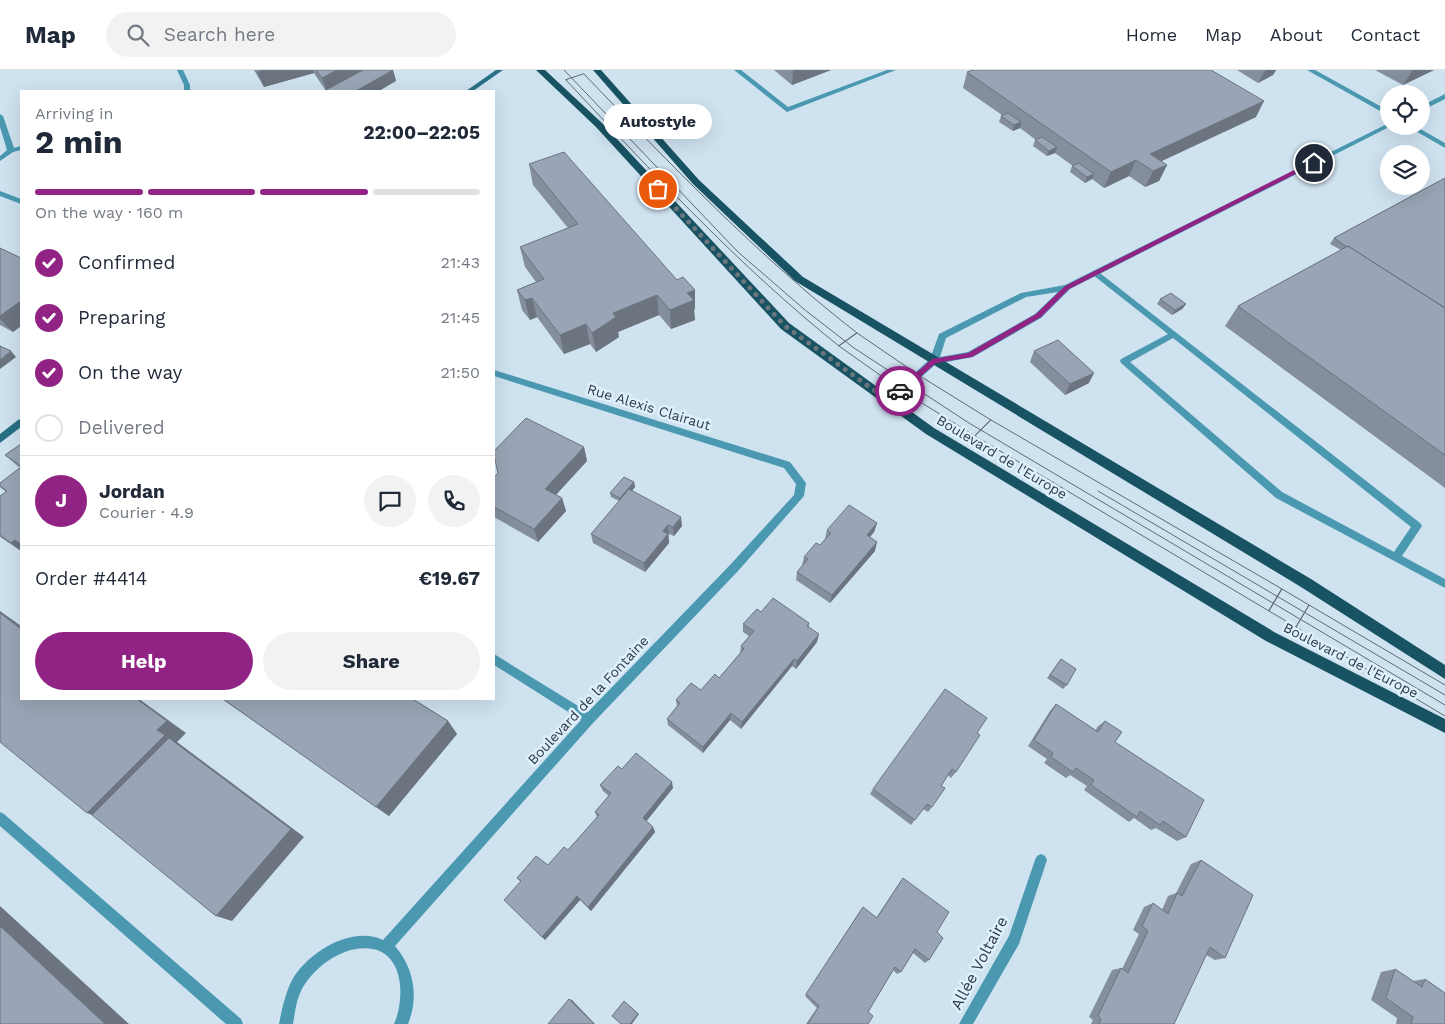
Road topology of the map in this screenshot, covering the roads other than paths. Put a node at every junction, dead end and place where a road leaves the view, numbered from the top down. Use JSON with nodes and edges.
{"nodes":[{"id":1,"x":180,"y":70,"type":"edge"},
{"id":2,"x":500,"y":70,"type":"edge"},
{"id":3,"x":540,"y":70,"type":"edge"},
{"id":4,"x":598,"y":70,"type":"edge"},
{"id":5,"x":738,"y":70,"type":"edge"},
{"id":6,"x":893,"y":70,"type":"edge"},
{"id":7,"x":1310,"y":70,"type":"edge"},
{"id":8,"x":187,"y":90,"type":"edge"},
{"id":9,"x":470,"y":90,"type":"edge"},
{"id":10,"x":1445,"y":96,"type":"edge"},
{"id":11,"x":1430,"y":104,"type":"edge"},
{"id":12,"x":1380,"y":109,"type":"edge"},
{"id":13,"x":0,"y":116,"type":"edge"},
{"id":14,"x":1380,"y":130,"type":"edge"},
{"id":15,"x":1426,"y":135,"type":"edge"},
{"id":16,"x":1445,"y":146,"type":"edge"},
{"id":17,"x":20,"y":148,"type":"edge"},
{"id":18,"x":10,"y":151,"type":"junction"},
{"id":19,"x":0,"y":159,"type":"edge"},
{"id":20,"x":0,"y":193,"type":"edge"},
{"id":21,"x":20,"y":202,"type":"edge"},
{"id":22,"x":1096,"y":272,"type":"junction"},
{"id":23,"x":1067,"y":287,"type":"junction"},
{"id":24,"x":1174,"y":334,"type":"junction"},
{"id":25,"x":934,"y":361,"type":"junction"},
{"id":26,"x":495,"y":375,"type":"edge"},
{"id":27,"x":889,"y":401,"type":"junction"},
{"id":28,"x":20,"y":423,"type":"edge"},
{"id":29,"x":0,"y":439,"type":"edge"},
{"id":30,"x":793,"y":472,"type":"joint"},
{"id":31,"x":1396,"y":557,"type":"junction"},
{"id":32,"x":1445,"y":584,"type":"edge"},
{"id":33,"x":495,"y":660,"type":"edge"},
{"id":34,"x":1445,"y":673,"type":"edge"},
{"id":35,"x":589,"y":719,"type":"junction"},
{"id":36,"x":1445,"y":726,"type":"edge"},
{"id":37,"x":0,"y":818,"type":"edge"},
{"id":38,"x":1041,"y":860,"type":"dead end"},
{"id":39,"x":386,"y":948,"type":"junction"},
{"id":40,"x":236,"y":1024,"type":"edge"},
{"id":41,"x":286,"y":1024,"type":"edge"},
{"id":42,"x":401,"y":1024,"type":"edge"},
{"id":43,"x":966,"y":1024,"type":"edge"}],
"edges":[{"from":1,"to":8,"type":"street"},
{"from":2,"to":9,"type":"street"},
{"from":3,"to":27,"type":"main road","name":"Boulevard de l'Europe"},
{"from":4,"to":25,"type":"main road"},
{"from":5,"to":6,"type":"street"},
{"from":7,"to":12,"type":"street"},
{"from":10,"to":11,"type":"street"},
{"from":13,"to":18,"type":"street"},
{"from":14,"to":22,"type":"street"},
{"from":15,"to":16,"type":"street"},
{"from":17,"to":18,"type":"street"},
{"from":18,"to":19,"type":"street"},
{"from":20,"to":21,"type":"street"},
{"from":22,"to":23,"type":"street"},
{"from":22,"to":24,"type":"street"},
{"from":23,"to":25,"type":"street"},
{"from":23,"to":25,"type":"street"},
{"from":24,"to":31,"type":"street"},
{"from":24,"to":31,"type":"street"},
{"from":25,"to":27,"type":"street"},
{"from":25,"to":34,"type":"main road"},
{"from":26,"to":30,"type":"street","name":"Rue Alexis Clairaut"},
{"from":27,"to":36,"type":"main road","name":"Boulevard de l'Europe"},
{"from":28,"to":29,"type":"street"},
{"from":30,"to":35,"type":"street","name":"Boulevard de la Fontaine"},
{"from":31,"to":32,"type":"street"},
{"from":33,"to":35,"type":"street"},
{"from":35,"to":39,"type":"street","name":"Boulevard de la Fontaine"},
{"from":37,"to":40,"type":"street"},
{"from":38,"to":43,"type":"street","name":"Allée Voltaire"},
{"from":39,"to":41,"type":"street"},
{"from":39,"to":42,"type":"street"}]}
